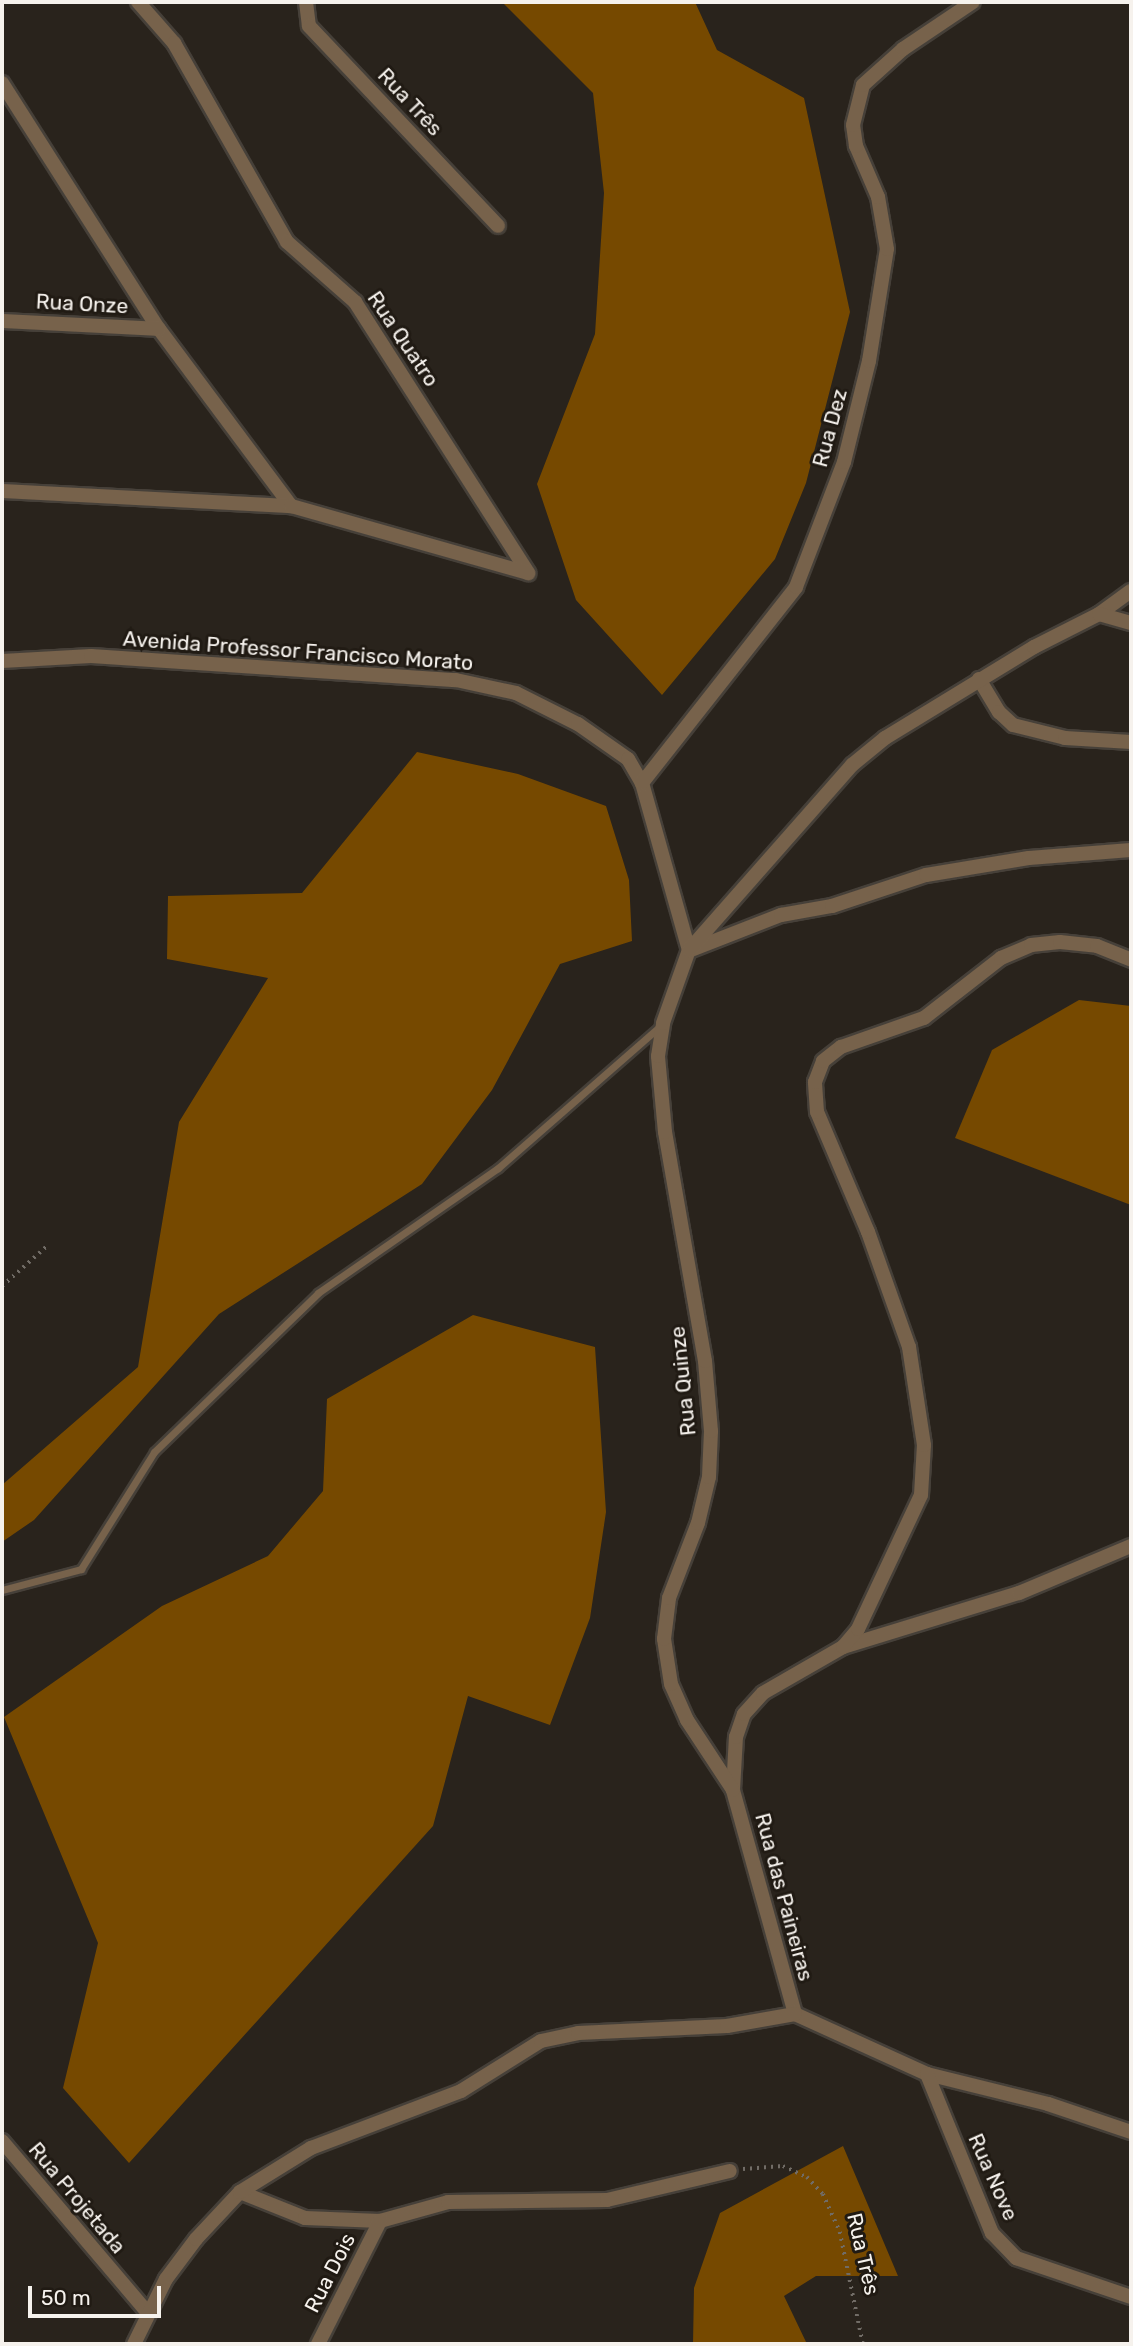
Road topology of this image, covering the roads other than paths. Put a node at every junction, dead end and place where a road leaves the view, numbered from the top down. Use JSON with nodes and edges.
{"nodes":[{"id":1,"x":138,"y":2,"type":"edge"},
{"id":2,"x":306,"y":2,"type":"edge"},
{"id":3,"x":973,"y":2,"type":"edge"},
{"id":4,"x":2,"y":83,"type":"edge"},
{"id":5,"x":498,"y":226,"type":"dead end"},
{"id":6,"x":2,"y":321,"type":"edge"},
{"id":7,"x":159,"y":329,"type":"junction"},
{"id":8,"x":2,"y":491,"type":"edge"},
{"id":9,"x":291,"y":506,"type":"junction"},
{"id":10,"x":1131,"y":591,"type":"edge"},
{"id":11,"x":1099,"y":614,"type":"junction"},
{"id":12,"x":1131,"y":623,"type":"edge"},
{"id":13,"x":2,"y":661,"type":"edge"},
{"id":14,"x":979,"y":679,"type":"junction"},
{"id":15,"x":1131,"y":742,"type":"edge"},
{"id":16,"x":642,"y":783,"type":"junction"},
{"id":17,"x":1131,"y":850,"type":"edge"},
{"id":18,"x":690,"y":950,"type":"junction"},
{"id":19,"x":1131,"y":960,"type":"edge"},
{"id":20,"x":663,"y":1023,"type":"junction"},
{"id":21,"x":1131,"y":1546,"type":"edge"},
{"id":22,"x":2,"y":1590,"type":"edge"},
{"id":23,"x":843,"y":1647,"type":"junction"},
{"id":24,"x":733,"y":1790,"type":"junction"},
{"id":25,"x":795,"y":2014,"type":"junction"},
{"id":26,"x":927,"y":2074,"type":"junction"},
{"id":27,"x":1131,"y":2132,"type":"edge"},
{"id":28,"x":2,"y":2141,"type":"edge"},
{"id":29,"x":730,"y":2171,"type":"road end"},
{"id":30,"x":240,"y":2192,"type":"junction"},
{"id":31,"x":380,"y":2221,"type":"junction"},
{"id":32,"x":1131,"y":2297,"type":"edge"},
{"id":33,"x":147,"y":2312,"type":"junction"},
{"id":34,"x":134,"y":2344,"type":"edge"},
{"id":35,"x":318,"y":2344,"type":"edge"}],
"edges":[{"from":1,"to":9,"type":"street","name":"Rua Quatro"},
{"from":2,"to":5,"type":"street","name":"Rua Três"},
{"from":3,"to":16,"type":"street","name":"Rua Dez"},
{"from":4,"to":7,"type":"street"},
{"from":6,"to":7,"type":"street","name":"Rua Onze"},
{"from":7,"to":9,"type":"street"},
{"from":8,"to":9,"type":"street"},
{"from":10,"to":11,"type":"street"},
{"from":11,"to":12,"type":"street"},
{"from":11,"to":14,"type":"street"},
{"from":13,"to":16,"type":"street","name":"Avenida Professor Francisco Morato"},
{"from":14,"to":15,"type":"street"},
{"from":14,"to":18,"type":"street"},
{"from":16,"to":18,"type":"street","name":"Avenida Professor Francisco Morato"},
{"from":17,"to":18,"type":"street"},
{"from":18,"to":20,"type":"street","name":"Rua Quinze"},
{"from":19,"to":23,"type":"street"},
{"from":20,"to":22,"type":"lane"},
{"from":20,"to":24,"type":"street","name":"Rua Quinze"},
{"from":21,"to":23,"type":"street"},
{"from":23,"to":24,"type":"street"},
{"from":24,"to":25,"type":"street","name":"Rua das Paineiras"},
{"from":25,"to":26,"type":"street"},
{"from":25,"to":30,"type":"street"},
{"from":26,"to":27,"type":"street"},
{"from":26,"to":32,"type":"street","name":"Rua Nove"},
{"from":28,"to":33,"type":"street","name":"Rua Projetada"},
{"from":29,"to":31,"type":"street"},
{"from":30,"to":31,"type":"street"},
{"from":30,"to":33,"type":"street"},
{"from":31,"to":35,"type":"street","name":"Rua Dois"},
{"from":33,"to":34,"type":"street"}]}
